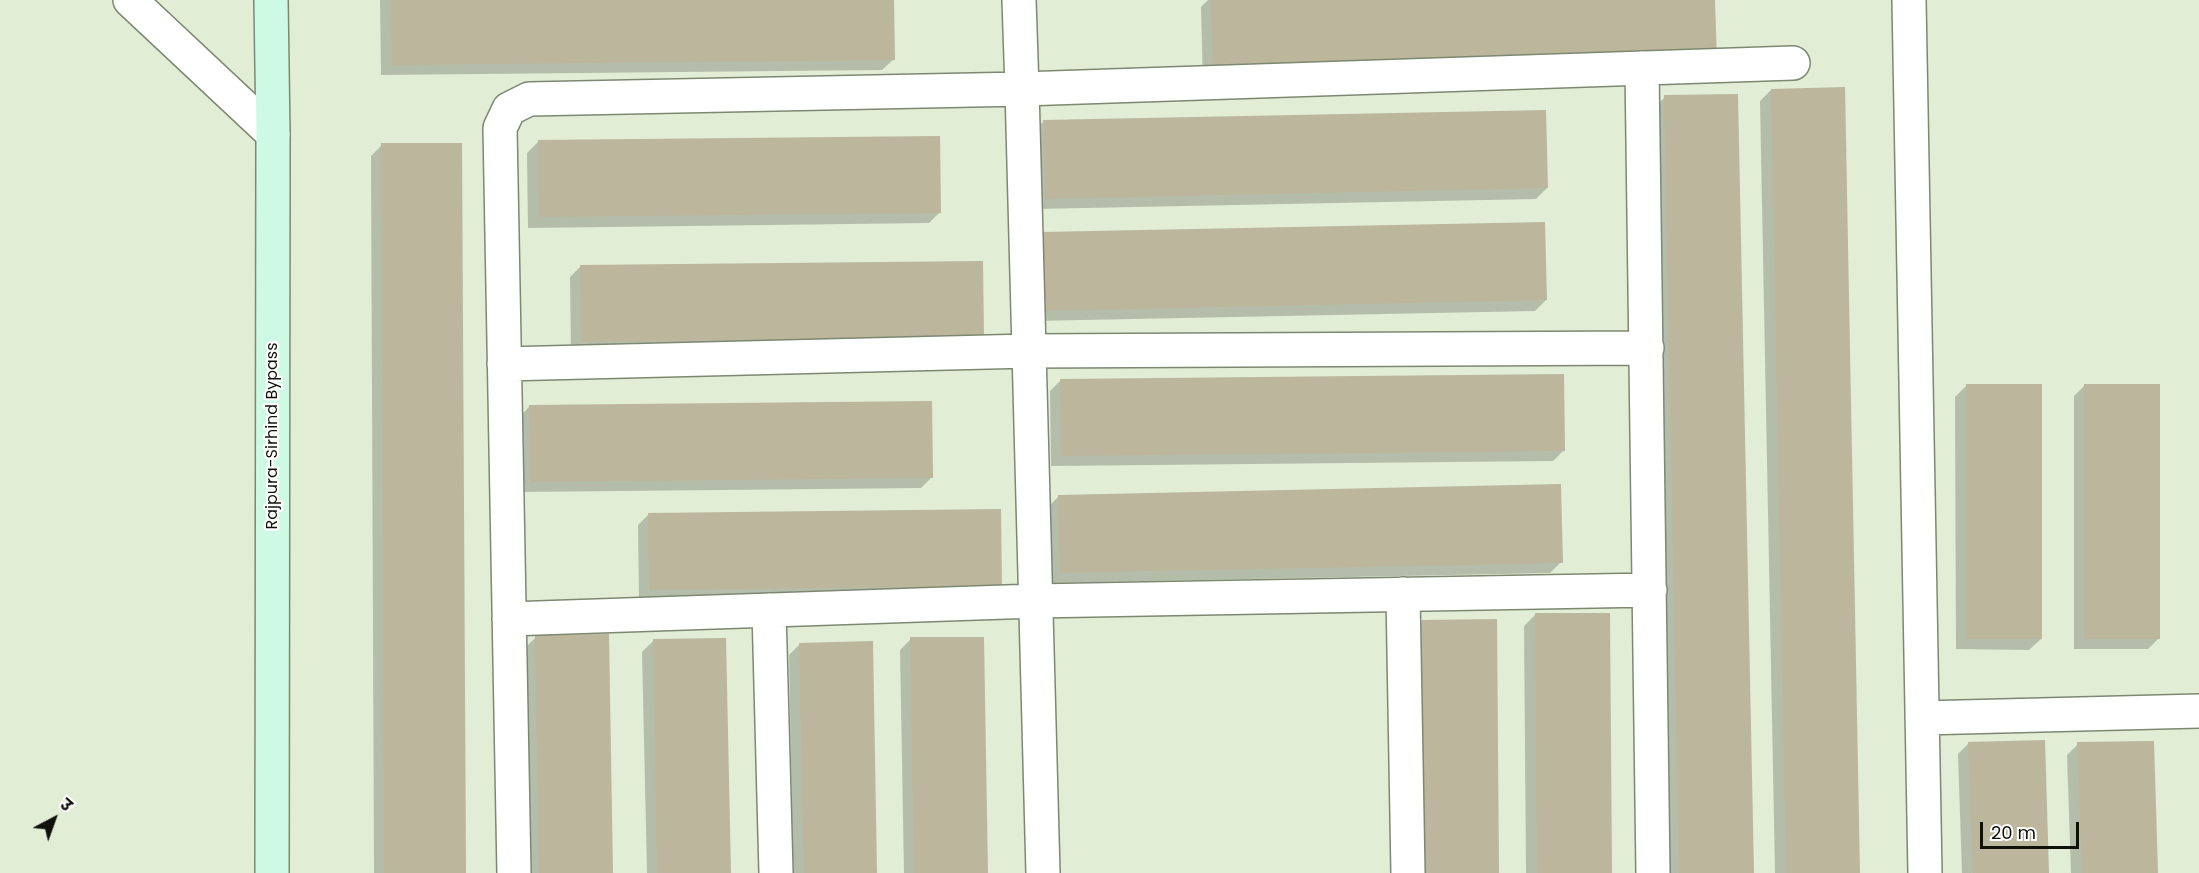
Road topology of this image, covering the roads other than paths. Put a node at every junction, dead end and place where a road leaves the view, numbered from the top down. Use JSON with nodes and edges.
{"nodes":[{"id":1,"x":130,"y":0,"type":"edge"},
{"id":2,"x":271,"y":0,"type":"edge"},
{"id":3,"x":1020,"y":0,"type":"edge"},
{"id":4,"x":1909,"y":0,"type":"edge"},
{"id":5,"x":1792,"y":63,"type":"dead end"},
{"id":6,"x":1642,"y":68,"type":"junction"},
{"id":7,"x":1022,"y":89,"type":"junction"},
{"id":8,"x":273,"y":134,"type":"junction"},
{"id":9,"x":1647,"y":348,"type":"junction"},
{"id":10,"x":1029,"y":351,"type":"junction"},
{"id":11,"x":504,"y":364,"type":"junction"},
{"id":12,"x":1650,"y":590,"type":"junction"},
{"id":13,"x":1403,"y":594,"type":"junction"},
{"id":14,"x":1035,"y":601,"type":"junction"},
{"id":15,"x":769,"y":610,"type":"junction"},
{"id":16,"x":509,"y":619,"type":"junction"},
{"id":17,"x":2199,"y":711,"type":"edge"},
{"id":18,"x":1922,"y":718,"type":"junction"},
{"id":19,"x":272,"y":873,"type":"edge"},
{"id":20,"x":514,"y":873,"type":"edge"},
{"id":21,"x":776,"y":873,"type":"edge"},
{"id":22,"x":1042,"y":873,"type":"edge"},
{"id":23,"x":1408,"y":873,"type":"edge"},
{"id":24,"x":1653,"y":873,"type":"edge"},
{"id":25,"x":1925,"y":873,"type":"edge"}],
"edges":[{"from":1,"to":8,"type":"street"},
{"from":2,"to":8,"type":"main road","name":"Rajpura-Sirhind Bypass"},
{"from":3,"to":7,"type":"street"},
{"from":4,"to":18,"type":"street"},
{"from":5,"to":6,"type":"street"},
{"from":6,"to":7,"type":"street"},
{"from":6,"to":9,"type":"street"},
{"from":7,"to":10,"type":"street"},
{"from":7,"to":11,"type":"street"},
{"from":8,"to":19,"type":"main road","name":"Rajpura-Sirhind Bypass"},
{"from":9,"to":10,"type":"street"},
{"from":9,"to":12,"type":"street"},
{"from":10,"to":11,"type":"street"},
{"from":10,"to":14,"type":"street"},
{"from":11,"to":16,"type":"street"},
{"from":12,"to":13,"type":"street"},
{"from":12,"to":24,"type":"street"},
{"from":13,"to":14,"type":"street"},
{"from":13,"to":23,"type":"street"},
{"from":14,"to":15,"type":"street"},
{"from":14,"to":22,"type":"street"},
{"from":15,"to":16,"type":"street"},
{"from":15,"to":21,"type":"street"},
{"from":16,"to":20,"type":"street"},
{"from":17,"to":18,"type":"street"},
{"from":18,"to":25,"type":"street"}]}
